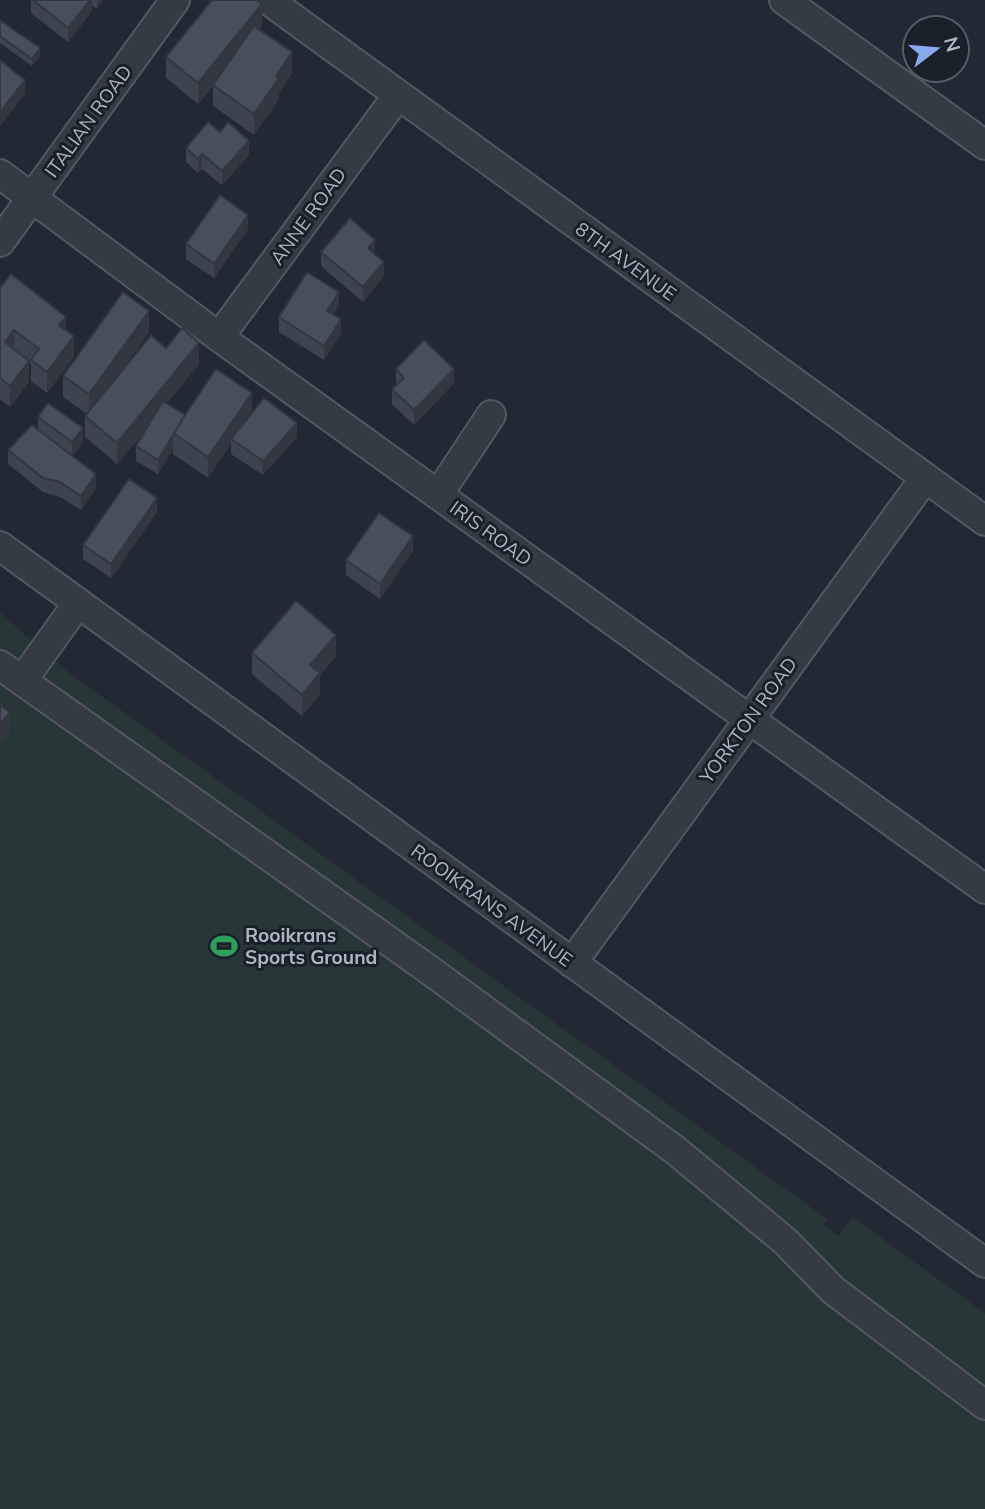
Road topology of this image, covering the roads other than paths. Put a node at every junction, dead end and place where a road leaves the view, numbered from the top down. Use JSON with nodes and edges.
{"nodes":[{"id":1,"x":175,"y":0,"type":"edge"},
{"id":2,"x":268,"y":0,"type":"edge"},
{"id":3,"x":784,"y":0,"type":"edge"},
{"id":4,"x":398,"y":95,"type":"junction"},
{"id":5,"x":985,"y":145,"type":"edge"},
{"id":6,"x":0,"y":174,"type":"edge"},
{"id":7,"x":32,"y":197,"type":"junction"},
{"id":8,"x":0,"y":242,"type":"edge"},
{"id":9,"x":219,"y":337,"type":"junction"},
{"id":10,"x":491,"y":415,"type":"dead end"},
{"id":11,"x":925,"y":478,"type":"junction"},
{"id":12,"x":438,"y":495,"type":"junction"},
{"id":13,"x":985,"y":522,"type":"edge"},
{"id":14,"x":0,"y":546,"type":"edge"},
{"id":15,"x":78,"y":603,"type":"junction"},
{"id":16,"x":11,"y":673,"type":"edge"},
{"id":17,"x":749,"y":719,"type":"junction"},
{"id":18,"x":985,"y":888,"type":"edge"},
{"id":19,"x":572,"y":963,"type":"junction"},
{"id":20,"x":985,"y":1263,"type":"edge"},
{"id":21,"x":985,"y":1405,"type":"edge"}],
"edges":[{"from":1,"to":7,"type":"street","name":"ITALIAN ROAD"},
{"from":2,"to":4,"type":"street","name":"8TH AVENUE"},
{"from":3,"to":5,"type":"street"},
{"from":4,"to":9,"type":"street","name":"ANNE ROAD"},
{"from":4,"to":11,"type":"street","name":"8TH AVENUE"},
{"from":6,"to":7,"type":"street","name":"IRIS ROAD"},
{"from":7,"to":8,"type":"street","name":"ITALIAN ROAD"},
{"from":7,"to":9,"type":"street","name":"IRIS ROAD"},
{"from":9,"to":12,"type":"street","name":"IRIS ROAD"},
{"from":10,"to":12,"type":"street"},
{"from":11,"to":13,"type":"street","name":"8TH AVENUE"},
{"from":11,"to":17,"type":"street","name":"YORKTON ROAD"},
{"from":12,"to":17,"type":"street","name":"IRIS ROAD"},
{"from":14,"to":15,"type":"street","name":"ROOIKRANS AVENUE"},
{"from":15,"to":16,"type":"street"},
{"from":15,"to":19,"type":"street","name":"ROOIKRANS AVENUE"},
{"from":16,"to":21,"type":"street"},
{"from":17,"to":18,"type":"street","name":"IRIS ROAD"},
{"from":17,"to":19,"type":"street","name":"YORKTON ROAD"},
{"from":19,"to":20,"type":"street","name":"ROOIKRANS AVENUE"}]}
